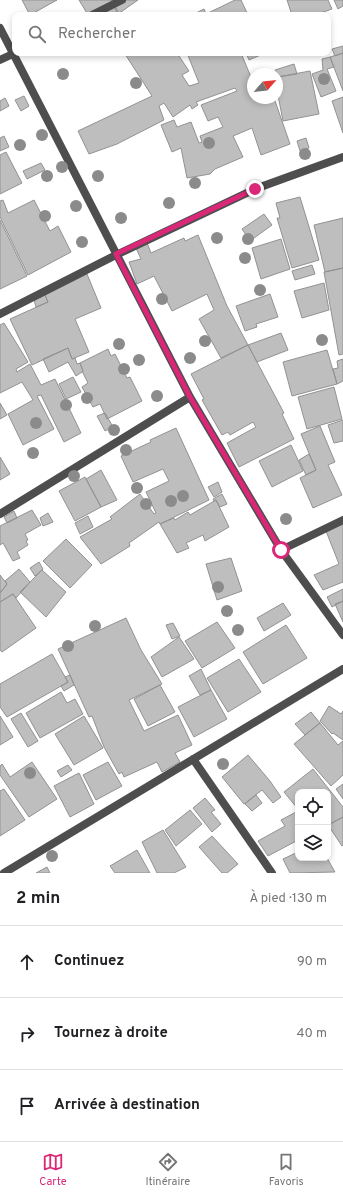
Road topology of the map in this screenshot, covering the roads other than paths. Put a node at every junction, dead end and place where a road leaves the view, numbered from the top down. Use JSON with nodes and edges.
{"nodes":[{"id":1,"x":122,"y":0,"type":"edge"},
{"id":2,"x":98,"y":12,"type":"edge"},
{"id":3,"x":0,"y":28,"type":"edge"},
{"id":4,"x":12,"y":49,"type":"edge"},
{"id":5,"x":12,"y":54,"type":"edge"},
{"id":6,"x":16,"y":56,"type":"edge"},
{"id":7,"x":0,"y":60,"type":"edge"},
{"id":8,"x":343,"y":157,"type":"edge"},
{"id":9,"x":116,"y":254,"type":"junction"},
{"id":10,"x":0,"y":314,"type":"edge"},
{"id":11,"x":190,"y":397,"type":"junction"},
{"id":12,"x":0,"y":514,"type":"edge"},
{"id":13,"x":343,"y":520,"type":"edge"},
{"id":14,"x":281,"y":550,"type":"junction"},
{"id":15,"x":343,"y":635,"type":"edge"},
{"id":16,"x":343,"y":668,"type":"edge"},
{"id":17,"x":193,"y":759,"type":"junction"},
{"id":18,"x":4,"y":873,"type":"edge"},
{"id":19,"x":272,"y":873,"type":"edge"}],
"edges":[{"from":1,"to":2,"type":"street"},
{"from":3,"to":4,"type":"street"},
{"from":5,"to":7,"type":"street"},
{"from":6,"to":9,"type":"street"},
{"from":8,"to":9,"type":"street"},
{"from":9,"to":10,"type":"street"},
{"from":9,"to":11,"type":"street"},
{"from":11,"to":12,"type":"street"},
{"from":11,"to":14,"type":"street"},
{"from":13,"to":14,"type":"street"},
{"from":14,"to":15,"type":"street"},
{"from":16,"to":17,"type":"street"},
{"from":17,"to":18,"type":"street"},
{"from":17,"to":19,"type":"street"}]}
